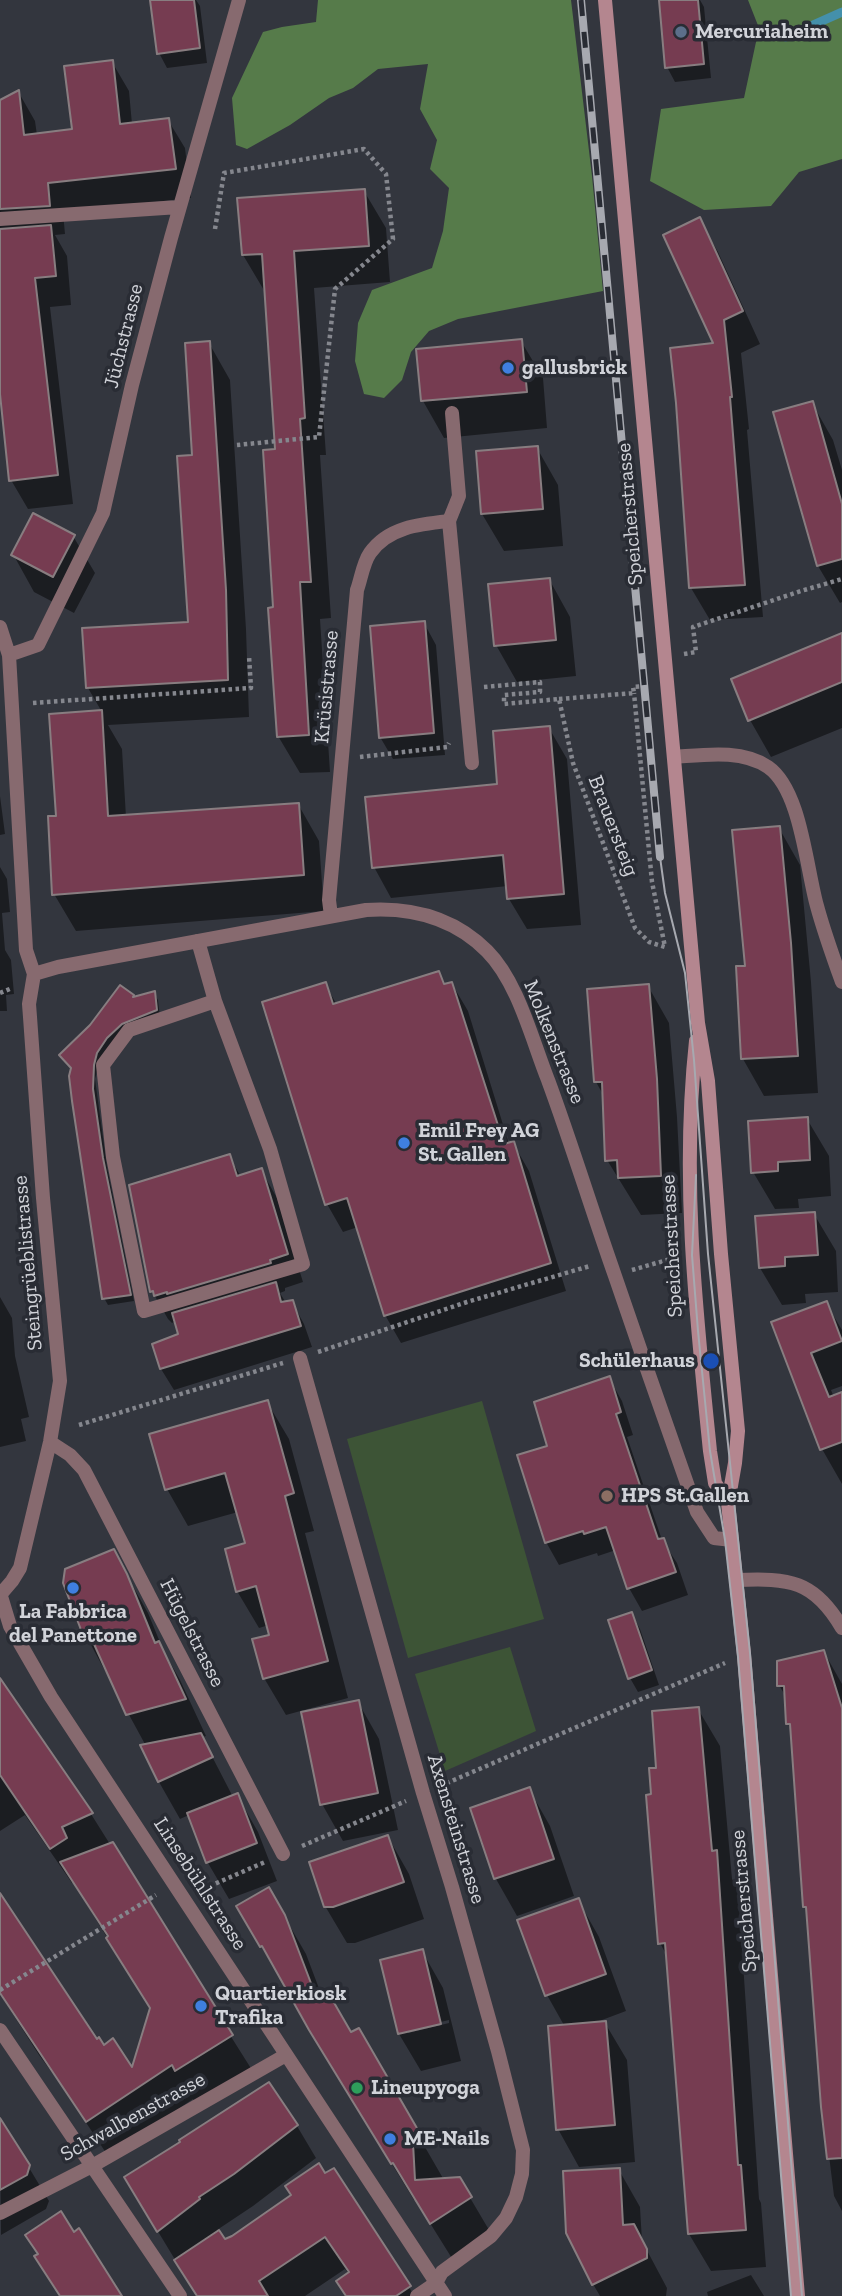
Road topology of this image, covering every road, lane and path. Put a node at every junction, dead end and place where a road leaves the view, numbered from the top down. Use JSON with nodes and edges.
{"nodes":[{"id":1,"x":239,"y":0,"type":"edge"},
{"id":2,"x":605,"y":0,"type":"edge"},
{"id":3,"x":179,"y":207,"type":"junction"},
{"id":4,"x":0,"y":219,"type":"edge"},
{"id":5,"x":215,"y":229,"type":"dead end"},
{"id":6,"x":452,"y":413,"type":"dead end"},
{"id":7,"x":237,"y":445,"type":"dead end"},
{"id":8,"x":449,"y":521,"type":"junction"},
{"id":9,"x":842,"y":579,"type":"edge"},
{"id":10,"x":0,"y":628,"type":"edge"},
{"id":11,"x":696,"y":652,"type":"dead end"},
{"id":12,"x":9,"y":655,"type":"junction"},
{"id":13,"x":249,"y":656,"type":"dead end"},
{"id":14,"x":654,"y":686,"type":"dead end"},
{"id":15,"x":465,"y":689,"type":"junction"},
{"id":16,"x":634,"y":693,"type":"junction"},
{"id":17,"x":559,"y":699,"type":"junction"},
{"id":18,"x":49,"y":702,"type":"dead end"},
{"id":19,"x":451,"y":736,"type":"dead end"},
{"id":20,"x":674,"y":757,"type":"junction"},
{"id":21,"x":342,"y":759,"type":"junction"},
{"id":22,"x":472,"y":763,"type":"dead end"},
{"id":23,"x":331,"y":916,"type":"junction"},
{"id":24,"x":198,"y":941,"type":"junction"},
{"id":25,"x":34,"y":974,"type":"junction"},
{"id":26,"x":842,"y":982,"type":"edge"},
{"id":27,"x":215,"y":1001,"type":"junction"},
{"id":28,"x":698,"y":1023,"type":"junction"},
{"id":29,"x":681,"y":1256,"type":"dead end"},
{"id":30,"x":579,"y":1270,"type":"dead end"},
{"id":31,"x":614,"y":1275,"type":"junction"},
{"id":32,"x":437,"y":1312,"type":"dead end"},
{"id":33,"x":300,"y":1358,"type":"dead end"},
{"id":34,"x":168,"y":1399,"type":"dead end"},
{"id":35,"x":79,"y":1425,"type":"dead end"},
{"id":36,"x":50,"y":1442,"type":"junction"},
{"id":37,"x":728,"y":1503,"type":"junction"},
{"id":38,"x":732,"y":1540,"type":"junction"},
{"id":39,"x":737,"y":1580,"type":"junction"},
{"id":40,"x":0,"y":1594,"type":"edge"},
{"id":41,"x":842,"y":1628,"type":"edge"},
{"id":42,"x":725,"y":1663,"type":"dead end"},
{"id":43,"x":423,"y":1793,"type":"junction"},
{"id":44,"x":283,"y":1854,"type":"junction"},
{"id":45,"x":197,"y":1892,"type":"dead end"},
{"id":46,"x":156,"y":1895,"type":"dead end"},
{"id":47,"x":0,"y":1990,"type":"edge"},
{"id":48,"x":0,"y":2030,"type":"edge"},
{"id":49,"x":286,"y":2055,"type":"junction"},
{"id":50,"x":92,"y":2166,"type":"junction"},
{"id":51,"x":0,"y":2213,"type":"edge"},
{"id":52,"x":436,"y":2283,"type":"junction"},
{"id":53,"x":180,"y":2296,"type":"edge"},
{"id":54,"x":417,"y":2296,"type":"edge"},
{"id":55,"x":445,"y":2296,"type":"edge"},
{"id":56,"x":798,"y":2296,"type":"edge"}],
"edges":[{"from":1,"to":3,"type":"street","name":"Jüchstrasse"},
{"from":2,"to":20,"type":"main road","name":"Speicherstrasse"},
{"from":3,"to":4,"type":"street"},
{"from":3,"to":12,"type":"street","name":"Jüchstrasse"},
{"from":5,"to":7,"type":"path"},
{"from":6,"to":8,"type":"street"},
{"from":8,"to":15,"type":"street"},
{"from":8,"to":21,"type":"street","name":"Krüsistrasse"},
{"from":9,"to":11,"type":"path"},
{"from":10,"to":12,"type":"street","name":"Steingrüeblistrasse"},
{"from":12,"to":25,"type":"street","name":"Steingrüeblistrasse"},
{"from":13,"to":18,"type":"path"},
{"from":14,"to":16,"type":"path"},
{"from":15,"to":17,"type":"path"},
{"from":15,"to":22,"type":"street"},
{"from":16,"to":17,"type":"path"},
{"from":16,"to":17,"type":"path","name":"Brauersteig"},
{"from":19,"to":21,"type":"path"},
{"from":20,"to":26,"type":"street"},
{"from":20,"to":28,"type":"main road","name":"Speicherstrasse"},
{"from":21,"to":23,"type":"street","name":"Krüsistrasse"},
{"from":23,"to":24,"type":"street","name":"Molkenstrasse"},
{"from":23,"to":31,"type":"street","name":"Molkenstrasse"},
{"from":24,"to":25,"type":"street","name":"Molkenstrasse"},
{"from":24,"to":27,"type":"street"},
{"from":25,"to":36,"type":"street","name":"Steingrüeblistrasse"},
{"from":27,"to":27,"type":"street"},
{"from":28,"to":37,"type":"main road","name":"Speicherstrasse"},
{"from":28,"to":37,"type":"main road","name":"Speicherstrasse"},
{"from":29,"to":31,"type":"path"},
{"from":30,"to":32,"type":"path"},
{"from":31,"to":38,"type":"street","name":"Molkenstrasse"},
{"from":33,"to":43,"type":"street","name":"Axensteinstrasse"},
{"from":34,"to":35,"type":"path"},
{"from":36,"to":40,"type":"street","name":"Steingrüeblistrasse"},
{"from":36,"to":44,"type":"street","name":"Hügelstrasse"},
{"from":37,"to":38,"type":"main road","name":"Speicherstrasse"},
{"from":38,"to":39,"type":"main road","name":"Speicherstrasse"},
{"from":39,"to":41,"type":"street"},
{"from":39,"to":56,"type":"main road","name":"Speicherstrasse"},
{"from":40,"to":49,"type":"street","name":"Linsebühlstrasse"},
{"from":42,"to":43,"type":"path"},
{"from":43,"to":44,"type":"path"},
{"from":43,"to":52,"type":"street","name":"Axensteinstrasse"},
{"from":44,"to":45,"type":"path"},
{"from":46,"to":47,"type":"path"},
{"from":48,"to":50,"type":"street"},
{"from":49,"to":50,"type":"street","name":"Schwalbenstrasse"},
{"from":49,"to":52,"type":"street","name":"Linsebühlstrasse"},
{"from":50,"to":51,"type":"street","name":"Schwalbenstrasse"},
{"from":50,"to":53,"type":"street"},
{"from":52,"to":54,"type":"street","name":"Axensteinstrasse"},
{"from":52,"to":55,"type":"street","name":"Linsebühlstrasse"}]}
